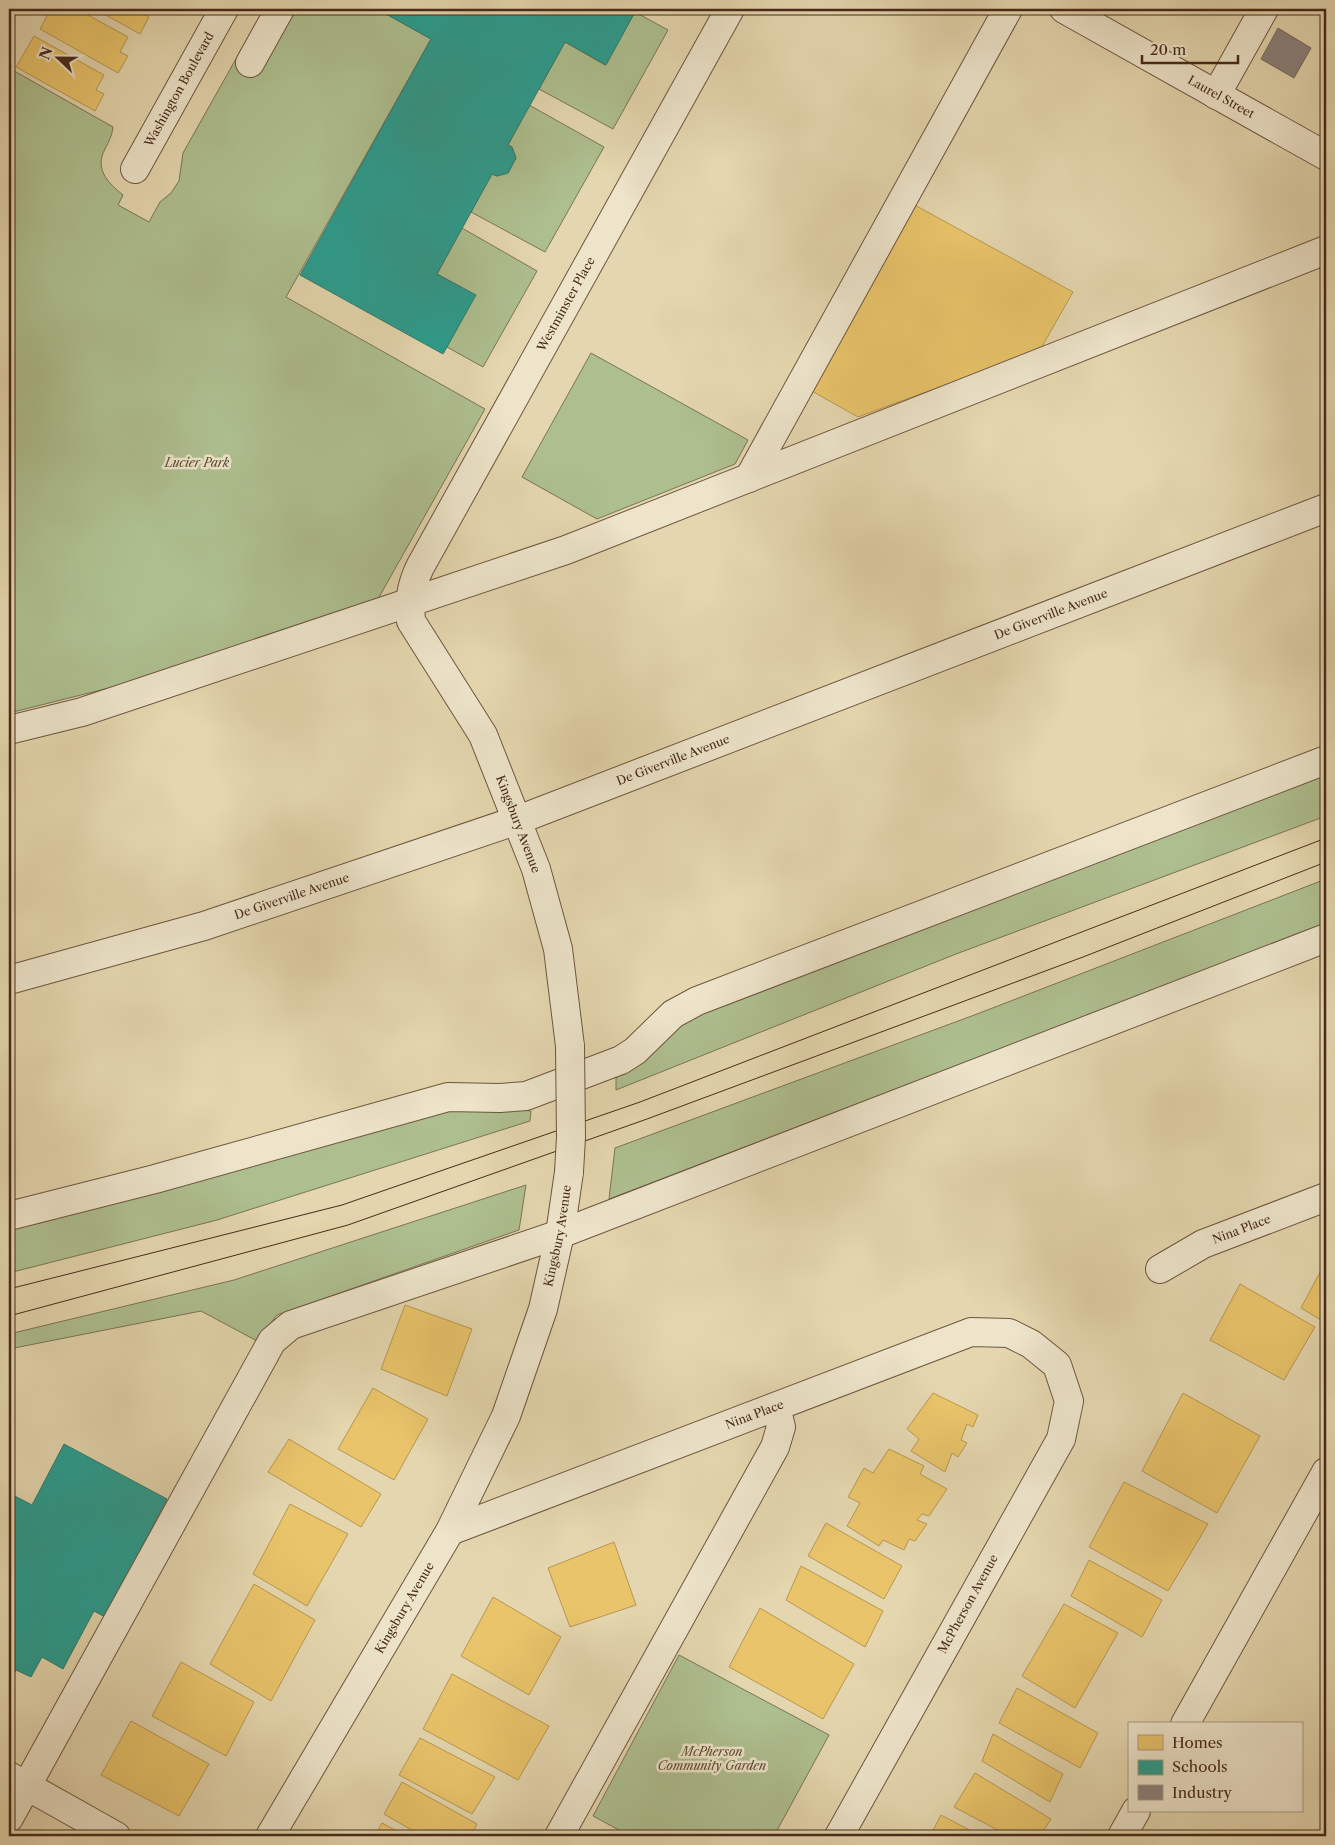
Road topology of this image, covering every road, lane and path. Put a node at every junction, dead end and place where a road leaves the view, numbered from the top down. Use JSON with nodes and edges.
{"nodes":[{"id":1,"x":224,"y":9,"type":"edge"},
{"id":2,"x":280,"y":9,"type":"edge"},
{"id":3,"x":730,"y":9,"type":"edge"},
{"id":4,"x":1008,"y":9,"type":"edge"},
{"id":5,"x":1064,"y":9,"type":"edge"},
{"id":6,"x":1264,"y":9,"type":"edge"},
{"id":7,"x":250,"y":63,"type":"dead end"},
{"id":8,"x":1216,"y":95,"type":"junction"},
{"id":9,"x":1326,"y":156,"type":"edge"},
{"id":10,"x":135,"y":169,"type":"dead end"},
{"id":11,"x":1326,"y":250,"type":"edge"},
{"id":12,"x":749,"y":478,"type":"junction"},
{"id":13,"x":1326,"y":508,"type":"edge"},
{"id":14,"x":409,"y":602,"type":"junction"},
{"id":15,"x":9,"y":730,"type":"edge"},
{"id":16,"x":1326,"y":760,"type":"edge"},
{"id":17,"x":518,"y":820,"type":"junction"},
{"id":18,"x":1326,"y":938,"type":"edge"},
{"id":19,"x":9,"y":980,"type":"edge"},
{"id":20,"x":1326,"y":1197,"type":"edge"},
{"id":21,"x":9,"y":1216,"type":"edge"},
{"id":22,"x":560,"y":1234,"type":"junction"},
{"id":23,"x":1160,"y":1269,"type":"dead end"},
{"id":24,"x":1057,"y":1365,"type":"joint"},
{"id":25,"x":776,"y":1407,"type":"junction"},
{"id":26,"x":1326,"y":1472,"type":"edge"},
{"id":27,"x":450,"y":1531,"type":"junction"},
{"id":28,"x":1186,"y":1722,"type":"edge"},
{"id":29,"x":18,"y":1781,"type":"edge"},
{"id":30,"x":1135,"y":1812,"type":"edge"},
{"id":31,"x":9,"y":1818,"type":"edge"},
{"id":32,"x":116,"y":1836,"type":"edge"},
{"id":33,"x":270,"y":1836,"type":"edge"},
{"id":34,"x":559,"y":1836,"type":"edge"},
{"id":35,"x":839,"y":1836,"type":"edge"},
{"id":36,"x":1122,"y":1836,"type":"edge"}],
"edges":[{"from":1,"to":10,"type":"street","name":"Washington Boulevard"},
{"from":2,"to":7,"type":"street"},
{"from":3,"to":14,"type":"street","name":"Westminster Place"},
{"from":4,"to":12,"type":"street"},
{"from":5,"to":8,"type":"street","name":"Laurel Street"},
{"from":6,"to":8,"type":"street"},
{"from":8,"to":9,"type":"street","name":"Laurel Street"},
{"from":11,"to":12,"type":"street"},
{"from":12,"to":14,"type":"street"},
{"from":13,"to":17,"type":"street","name":"De Giverville Avenue"},
{"from":14,"to":15,"type":"street"},
{"from":14,"to":17,"type":"street","name":"Kingsbury Avenue"},
{"from":16,"to":21,"type":"street"},
{"from":17,"to":19,"type":"street","name":"De Giverville Avenue"},
{"from":17,"to":22,"type":"street","name":"Kingsbury Avenue","bridge":true},
{"from":18,"to":22,"type":"street"},
{"from":20,"to":23,"type":"street","name":"Nina Place"},
{"from":22,"to":27,"type":"street","name":"Kingsbury Avenue"},
{"from":22,"to":29,"type":"street"},
{"from":24,"to":25,"type":"street","name":"Nina Place"},
{"from":24,"to":35,"type":"street","name":"McPherson Avenue"},
{"from":25,"to":27,"type":"street","name":"Nina Place"},
{"from":25,"to":34,"type":"street"},
{"from":26,"to":28,"type":"street"},
{"from":27,"to":33,"type":"street","name":"Kingsbury Avenue"},
{"from":29,"to":31,"type":"street"},
{"from":29,"to":32,"type":"street"},
{"from":30,"to":36,"type":"street"}]}
